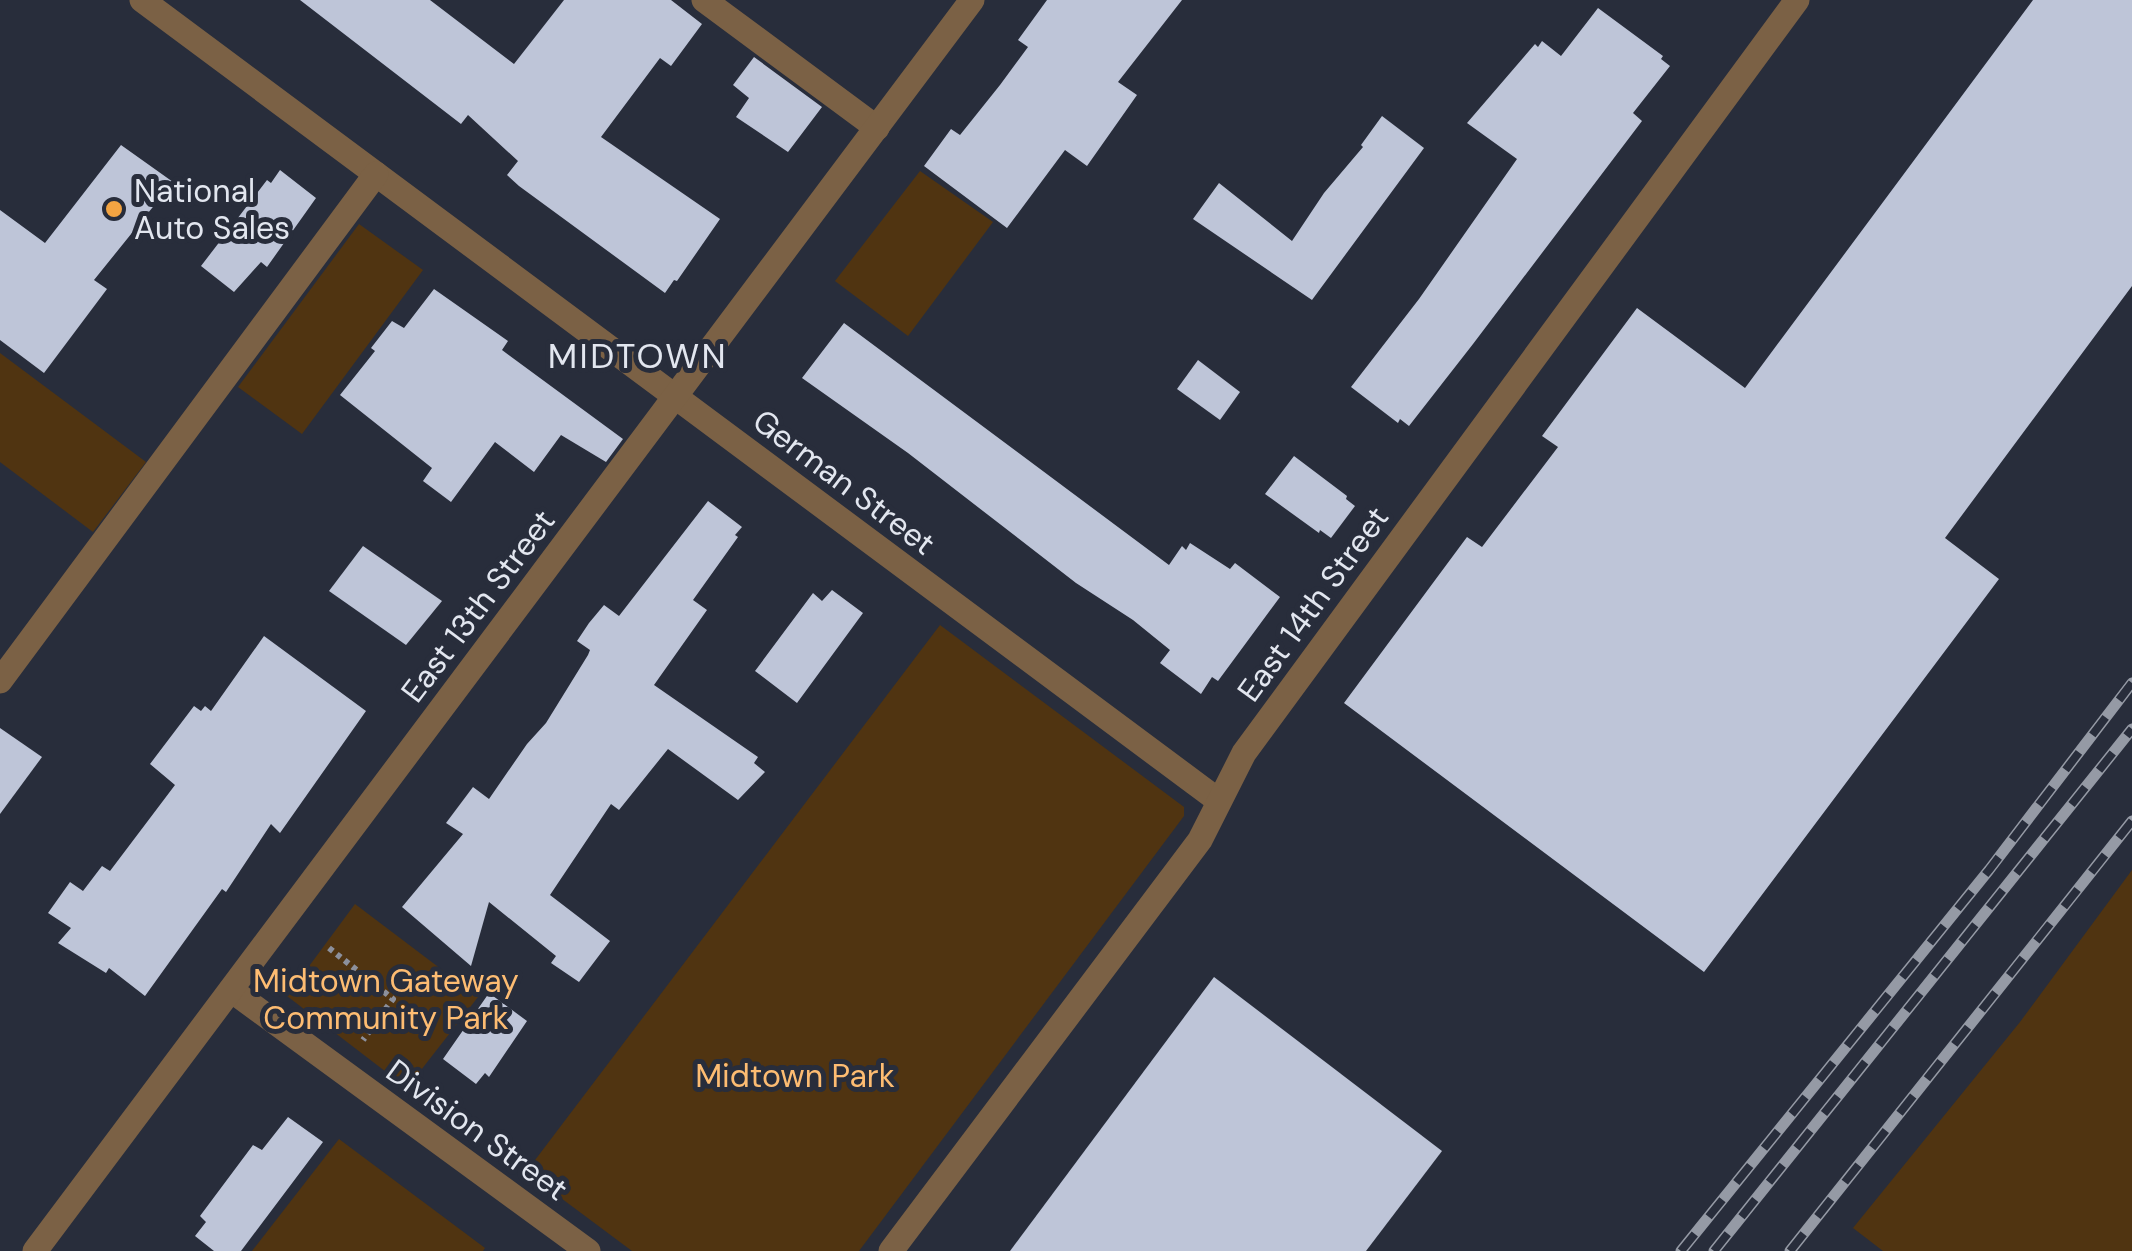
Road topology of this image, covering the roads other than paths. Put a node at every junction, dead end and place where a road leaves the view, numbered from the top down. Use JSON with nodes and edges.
{"nodes":[{"id":1,"x":142,"y":0,"type":"edge"},
{"id":2,"x":704,"y":0,"type":"edge"},
{"id":3,"x":972,"y":0,"type":"edge"},
{"id":4,"x":1796,"y":0,"type":"edge"},
{"id":5,"x":877,"y":128,"type":"junction"},
{"id":6,"x":376,"y":174,"type":"junction"},
{"id":7,"x":676,"y":396,"type":"junction"},
{"id":8,"x":0,"y":681,"type":"edge"},
{"id":9,"x":1219,"y":801,"type":"junction"},
{"id":10,"x":231,"y":990,"type":"junction"},
{"id":11,"x":36,"y":1251,"type":"edge"},
{"id":12,"x":588,"y":1251,"type":"edge"},
{"id":13,"x":891,"y":1251,"type":"edge"}],
"edges":[{"from":1,"to":6,"type":"street","name":"German Street"},
{"from":2,"to":5,"type":"street"},
{"from":3,"to":5,"type":"street","name":"East 13th Street"},
{"from":4,"to":9,"type":"street","name":"East 14th Street"},
{"from":5,"to":7,"type":"street","name":"East 13th Street"},
{"from":6,"to":7,"type":"street","name":"German Street"},
{"from":6,"to":8,"type":"street"},
{"from":7,"to":9,"type":"street","name":"German Street"},
{"from":7,"to":10,"type":"street","name":"East 13th Street"},
{"from":9,"to":13,"type":"street","name":"East 14th Street"},
{"from":10,"to":11,"type":"street","name":"East 13th Street"},
{"from":10,"to":12,"type":"street","name":"Division Street"}]}
